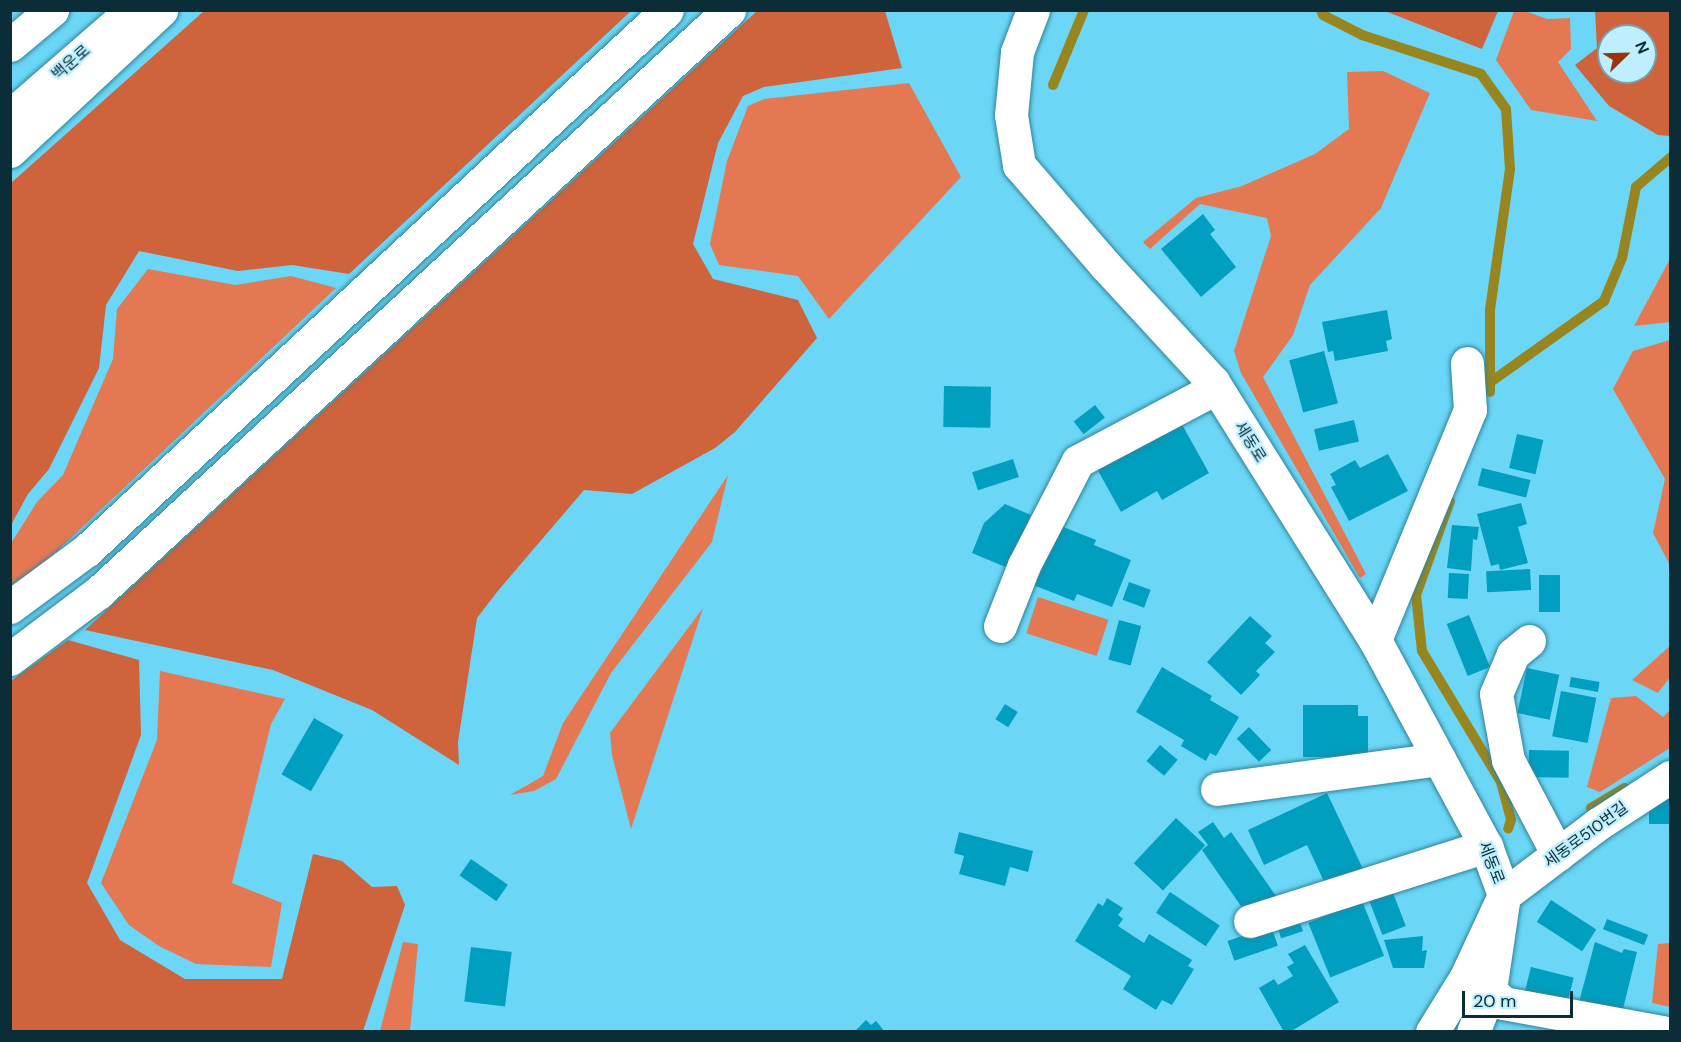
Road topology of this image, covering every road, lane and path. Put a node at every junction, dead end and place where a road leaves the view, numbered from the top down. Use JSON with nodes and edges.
{"nodes":[{"id":1,"x":52,"y":10,"type":"edge"},
{"id":2,"x":132,"y":10,"type":"edge"},
{"id":3,"x":162,"y":10,"type":"edge"},
{"id":4,"x":667,"y":10,"type":"edge"},
{"id":5,"x":729,"y":10,"type":"edge"},
{"id":6,"x":1033,"y":10,"type":"edge"},
{"id":7,"x":10,"y":45,"type":"edge"},
{"id":8,"x":10,"y":117,"type":"edge"},
{"id":9,"x":10,"y":151,"type":"edge"},
{"id":10,"x":1467,"y":363,"type":"dead end"},
{"id":11,"x":1216,"y":388,"type":"junction"},
{"id":12,"x":10,"y":607,"type":"edge"},
{"id":13,"x":1000,"y":626,"type":"dead end"},
{"id":14,"x":1375,"y":640,"type":"junction"},
{"id":15,"x":1529,"y":641,"type":"dead end"},
{"id":16,"x":10,"y":659,"type":"edge"},
{"id":17,"x":1439,"y":759,"type":"junction"},
{"id":18,"x":1671,"y":777,"type":"edge"},
{"id":19,"x":1217,"y":789,"type":"dead end"},
{"id":20,"x":1486,"y":846,"type":"junction"},
{"id":21,"x":1558,"y":855,"type":"junction"},
{"id":22,"x":1504,"y":895,"type":"junction"},
{"id":23,"x":1250,"y":921,"type":"dead end"},
{"id":24,"x":1490,"y":990,"type":"junction"},
{"id":25,"x":1432,"y":1032,"type":"edge"},
{"id":26,"x":1473,"y":1032,"type":"edge"},
{"id":27,"x":1663,"y":1032,"type":"edge"}],
"edges":[{"from":1,"to":7,"type":"main road"},
{"from":2,"to":8,"type":"main road","name":"백운로"},
{"from":3,"to":9,"type":"main road"},
{"from":4,"to":12,"type":"main road"},
{"from":5,"to":16,"type":"main road"},
{"from":6,"to":11,"type":"main road","name":"세동로"},
{"from":10,"to":14,"type":"main road"},
{"from":11,"to":13,"type":"main road"},
{"from":11,"to":14,"type":"main road","name":"세동로"},
{"from":14,"to":17,"type":"main road","name":"세동로"},
{"from":15,"to":21,"type":"main road"},
{"from":17,"to":19,"type":"main road"},
{"from":17,"to":20,"type":"main road","name":"세동로"},
{"from":18,"to":21,"type":"main road","name":"세동로510번길"},
{"from":20,"to":22,"type":"main road","name":"세동로"},
{"from":20,"to":23,"type":"main road"},
{"from":21,"to":22,"type":"main road","name":"세동로510번길"},
{"from":22,"to":24,"type":"main road","name":"세동로"},
{"from":22,"to":25,"type":"main road","name":"세동로"},
{"from":24,"to":26,"type":"main road","name":"세동로"},
{"from":24,"to":27,"type":"main road"}]}
